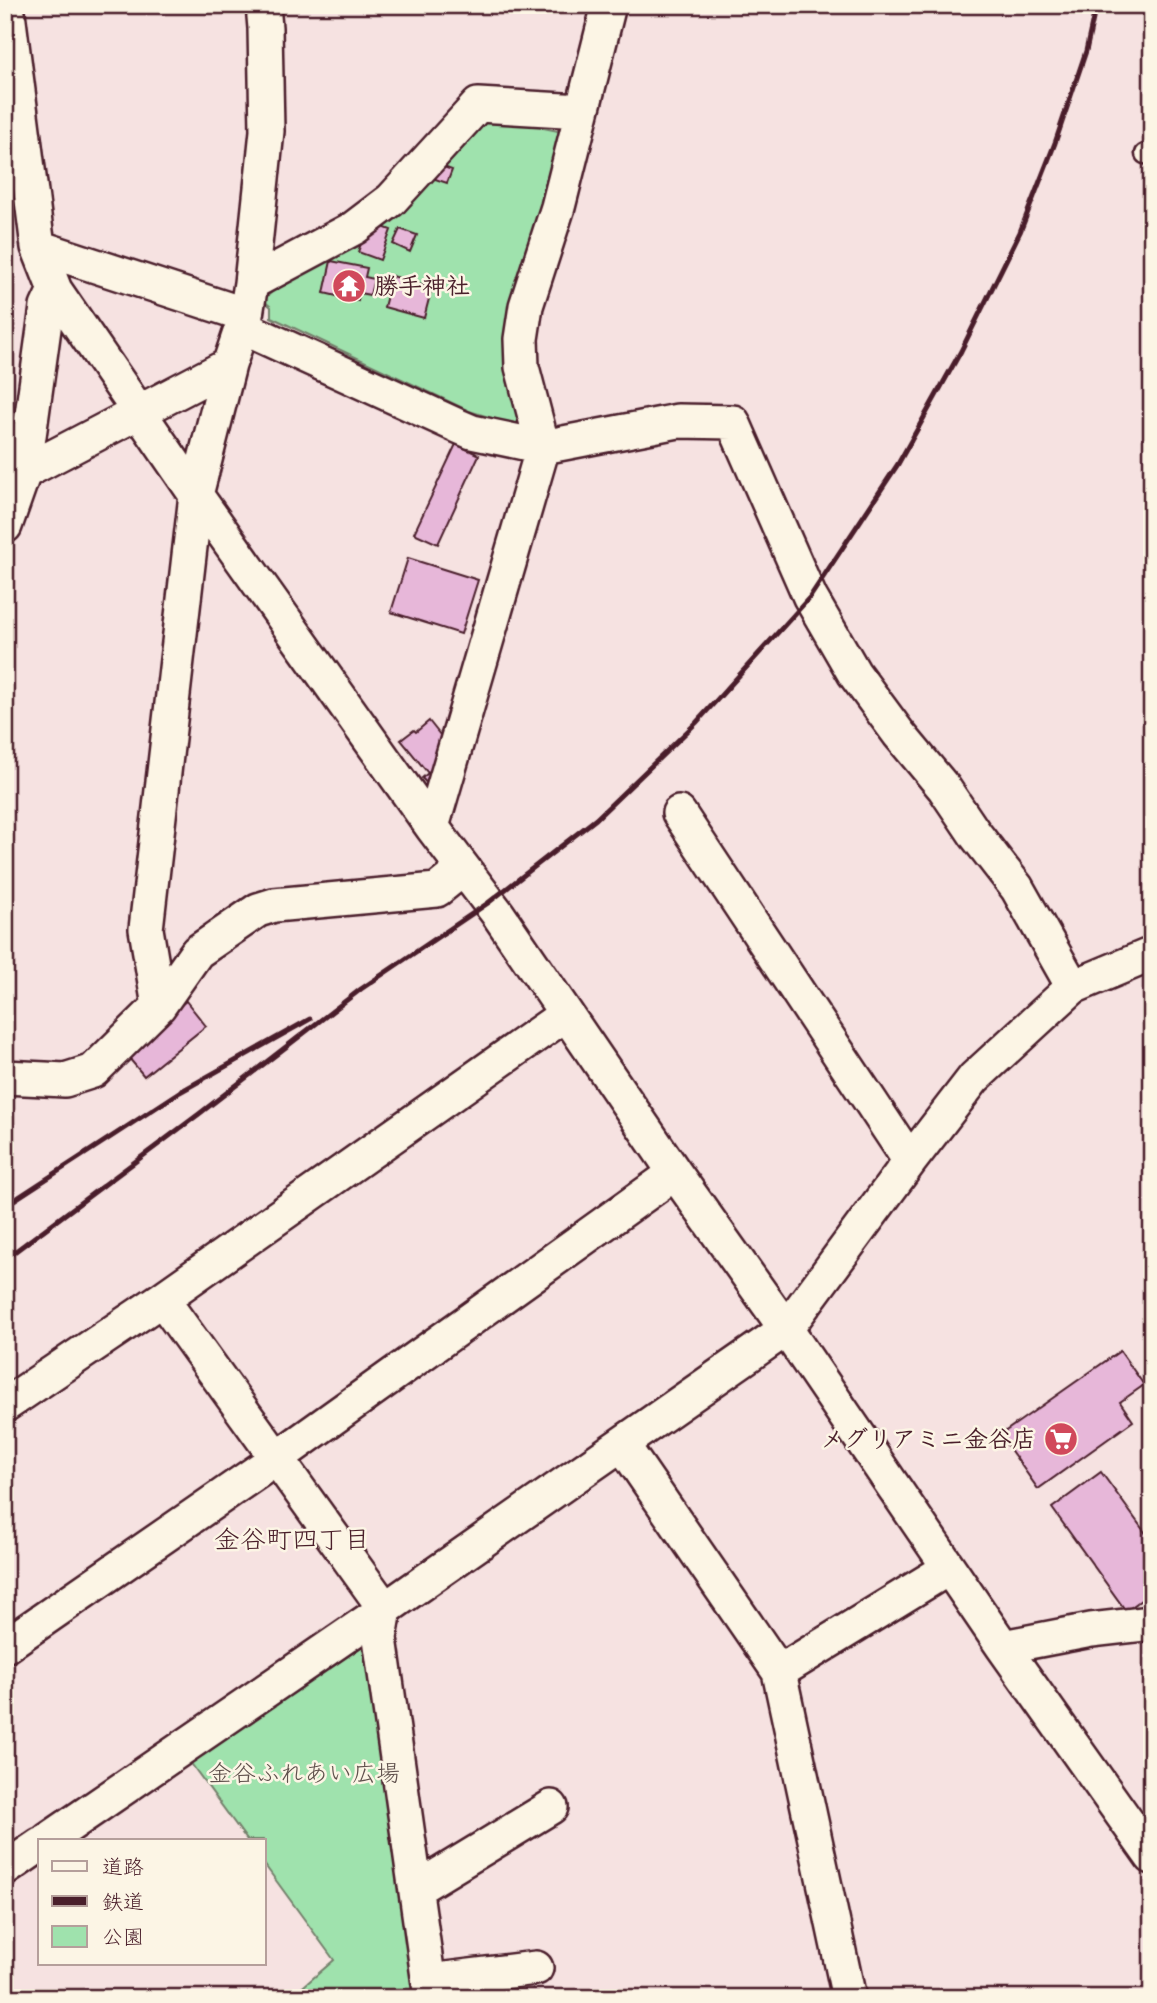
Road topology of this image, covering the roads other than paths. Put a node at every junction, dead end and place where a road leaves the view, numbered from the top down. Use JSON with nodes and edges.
{"nodes":[{"id":1,"x":6,"y":5,"type":"edge"},
{"id":2,"x":263,"y":5,"type":"edge"},
{"id":3,"x":609,"y":5,"type":"edge"},
{"id":4,"x":580,"y":111,"type":"junction"},
{"id":5,"x":38,"y":247,"type":"junction"},
{"id":6,"x":55,"y":290,"type":"junction"},
{"id":7,"x":246,"y":308,"type":"junction"},
{"id":8,"x":229,"y":365,"type":"junction"},
{"id":9,"x":139,"y":411,"type":"junction"},
{"id":10,"x":543,"y":447,"type":"junction"},
{"id":11,"x":196,"y":495,"type":"junction"},
{"id":12,"x":12,"y":500,"type":"edge"},
{"id":13,"x":679,"y":813,"type":"dead end"},
{"id":14,"x":432,"y":827,"type":"junction"},
{"id":15,"x":463,"y":869,"type":"junction"},
{"id":16,"x":1152,"y":954,"type":"edge"},
{"id":17,"x":1073,"y":987,"type":"junction"},
{"id":18,"x":159,"y":1006,"type":"junction"},
{"id":19,"x":566,"y":1014,"type":"junction"},
{"id":20,"x":5,"y":1077,"type":"edge"},
{"id":21,"x":909,"y":1161,"type":"junction"},
{"id":22,"x":675,"y":1173,"type":"junction"},
{"id":23,"x":162,"y":1299,"type":"junction"},
{"id":24,"x":786,"y":1329,"type":"junction"},
{"id":25,"x":5,"y":1405,"type":"edge"},
{"id":26,"x":622,"y":1444,"type":"junction"},
{"id":27,"x":276,"y":1458,"type":"junction"},
{"id":28,"x":949,"y":1568,"type":"junction"},
{"id":29,"x":385,"y":1609,"type":"junction"},
{"id":30,"x":1152,"y":1623,"type":"edge"},
{"id":31,"x":5,"y":1646,"type":"edge"},
{"id":32,"x":1003,"y":1647,"type":"junction"},
{"id":33,"x":779,"y":1672,"type":"junction"},
{"id":34,"x":551,"y":1807,"type":"dead end"},
{"id":35,"x":49,"y":1839,"type":"edge"},
{"id":36,"x":38,"y":1846,"type":"edge"},
{"id":37,"x":1152,"y":1857,"type":"edge"},
{"id":38,"x":5,"y":1869,"type":"edge"},
{"id":39,"x":416,"y":1889,"type":"junction"},
{"id":40,"x":536,"y":1968,"type":"dead end"},
{"id":41,"x":430,"y":1989,"type":"edge"},
{"id":42,"x":849,"y":1998,"type":"edge"}],
"edges":[{"from":1,"to":5,"type":"street"},
{"from":2,"to":7,"type":"street"},
{"from":3,"to":4,"type":"street"},
{"from":4,"to":7,"type":"street"},
{"from":4,"to":10,"type":"street"},
{"from":5,"to":6,"type":"street"},
{"from":5,"to":7,"type":"street"},
{"from":6,"to":9,"type":"street"},
{"from":6,"to":12,"type":"street"},
{"from":7,"to":8,"type":"street"},
{"from":7,"to":10,"type":"street"},
{"from":8,"to":9,"type":"street"},
{"from":8,"to":11,"type":"street"},
{"from":9,"to":11,"type":"street"},
{"from":9,"to":12,"type":"street"},
{"from":10,"to":14,"type":"street"},
{"from":10,"to":17,"type":"street"},
{"from":11,"to":14,"type":"street"},
{"from":11,"to":18,"type":"street"},
{"from":13,"to":21,"type":"street"},
{"from":14,"to":15,"type":"street"},
{"from":15,"to":18,"type":"street"},
{"from":15,"to":19,"type":"street"},
{"from":16,"to":17,"type":"street"},
{"from":17,"to":21,"type":"street"},
{"from":18,"to":20,"type":"street"},
{"from":19,"to":22,"type":"street"},
{"from":19,"to":23,"type":"street"},
{"from":21,"to":24,"type":"street"},
{"from":22,"to":24,"type":"street"},
{"from":22,"to":27,"type":"street"},
{"from":23,"to":25,"type":"street"},
{"from":23,"to":27,"type":"street"},
{"from":24,"to":26,"type":"street"},
{"from":24,"to":28,"type":"street"},
{"from":26,"to":29,"type":"street"},
{"from":26,"to":33,"type":"street"},
{"from":27,"to":29,"type":"street"},
{"from":27,"to":31,"type":"street"},
{"from":28,"to":32,"type":"street"},
{"from":28,"to":33,"type":"street"},
{"from":29,"to":35,"type":"street"},
{"from":29,"to":39,"type":"street"},
{"from":30,"to":32,"type":"street"},
{"from":32,"to":37,"type":"street"},
{"from":33,"to":42,"type":"street"},
{"from":34,"to":39,"type":"street"},
{"from":36,"to":38,"type":"street"},
{"from":39,"to":41,"type":"street"},
{"from":40,"to":41,"type":"street"}]}
